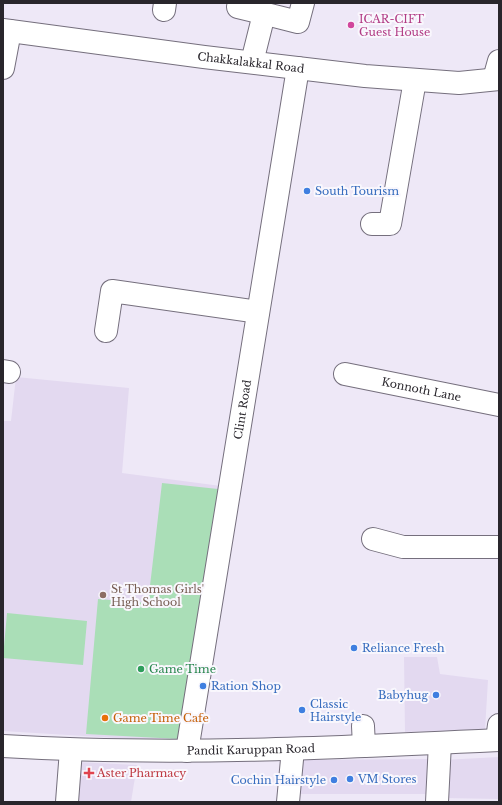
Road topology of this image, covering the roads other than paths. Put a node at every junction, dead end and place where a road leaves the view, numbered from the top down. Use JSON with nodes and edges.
{"nodes":[{"id":1,"x":239,"y":3,"type":"edge"},
{"id":2,"x":303,"y":3,"type":"edge"},
{"id":3,"x":264,"y":14,"type":"junction"},
{"id":4,"x":7,"y":30,"type":"edge"},
{"id":5,"x":252,"y":62,"type":"junction"},
{"id":6,"x":3,"y":68,"type":"edge"},
{"id":7,"x":298,"y":68,"type":"junction"},
{"id":8,"x":497,"y":73,"type":"edge"},
{"id":9,"x":415,"y":80,"type":"junction"},
{"id":10,"x":372,"y":224,"type":"dead end"},
{"id":11,"x":258,"y":312,"type":"junction"},
{"id":12,"x":106,"y":332,"type":"dead end"},
{"id":13,"x":345,"y":374,"type":"dead end"},
{"id":14,"x":499,"y":405,"type":"edge"},
{"id":15,"x":373,"y":540,"type":"dead end"},
{"id":16,"x":499,"y":547,"type":"edge"},
{"id":17,"x":498,"y":735,"type":"edge"},
{"id":18,"x":440,"y":743,"type":"junction"},
{"id":19,"x":3,"y":746,"type":"edge"},
{"id":20,"x":293,"y":749,"type":"junction"},
{"id":21,"x":71,"y":750,"type":"junction"},
{"id":22,"x":187,"y":751,"type":"junction"},
{"id":23,"x":67,"y":802,"type":"edge"},
{"id":24,"x":288,"y":802,"type":"edge"},
{"id":25,"x":437,"y":802,"type":"edge"}],
"edges":[{"from":1,"to":3,"type":"street"},
{"from":2,"to":3,"type":"street"},
{"from":3,"to":5,"type":"street"},
{"from":4,"to":5,"type":"street","name":"Chakkalakkal Road"},
{"from":4,"to":6,"type":"street"},
{"from":5,"to":7,"type":"street","name":"Chakkalakkal Road"},
{"from":7,"to":9,"type":"street","name":"Chakkalakkal Road"},
{"from":7,"to":11,"type":"street","name":"Clint Road"},
{"from":8,"to":9,"type":"street","name":"Chakkalakkal Road"},
{"from":9,"to":10,"type":"street"},
{"from":11,"to":12,"type":"street"},
{"from":11,"to":22,"type":"street","name":"Clint Road"},
{"from":13,"to":14,"type":"street","name":"Konnoth Lane"},
{"from":15,"to":16,"type":"street"},
{"from":17,"to":18,"type":"street","name":"Pandit Karuppan Road"},
{"from":18,"to":20,"type":"street","name":"Pandit Karuppan Road"},
{"from":18,"to":25,"type":"street"},
{"from":19,"to":21,"type":"street","name":"Pandit Karuppan Road"},
{"from":20,"to":22,"type":"street","name":"Pandit Karuppan Road"},
{"from":20,"to":24,"type":"street"},
{"from":21,"to":22,"type":"street","name":"Pandit Karuppan Road"},
{"from":21,"to":23,"type":"street"}]}
